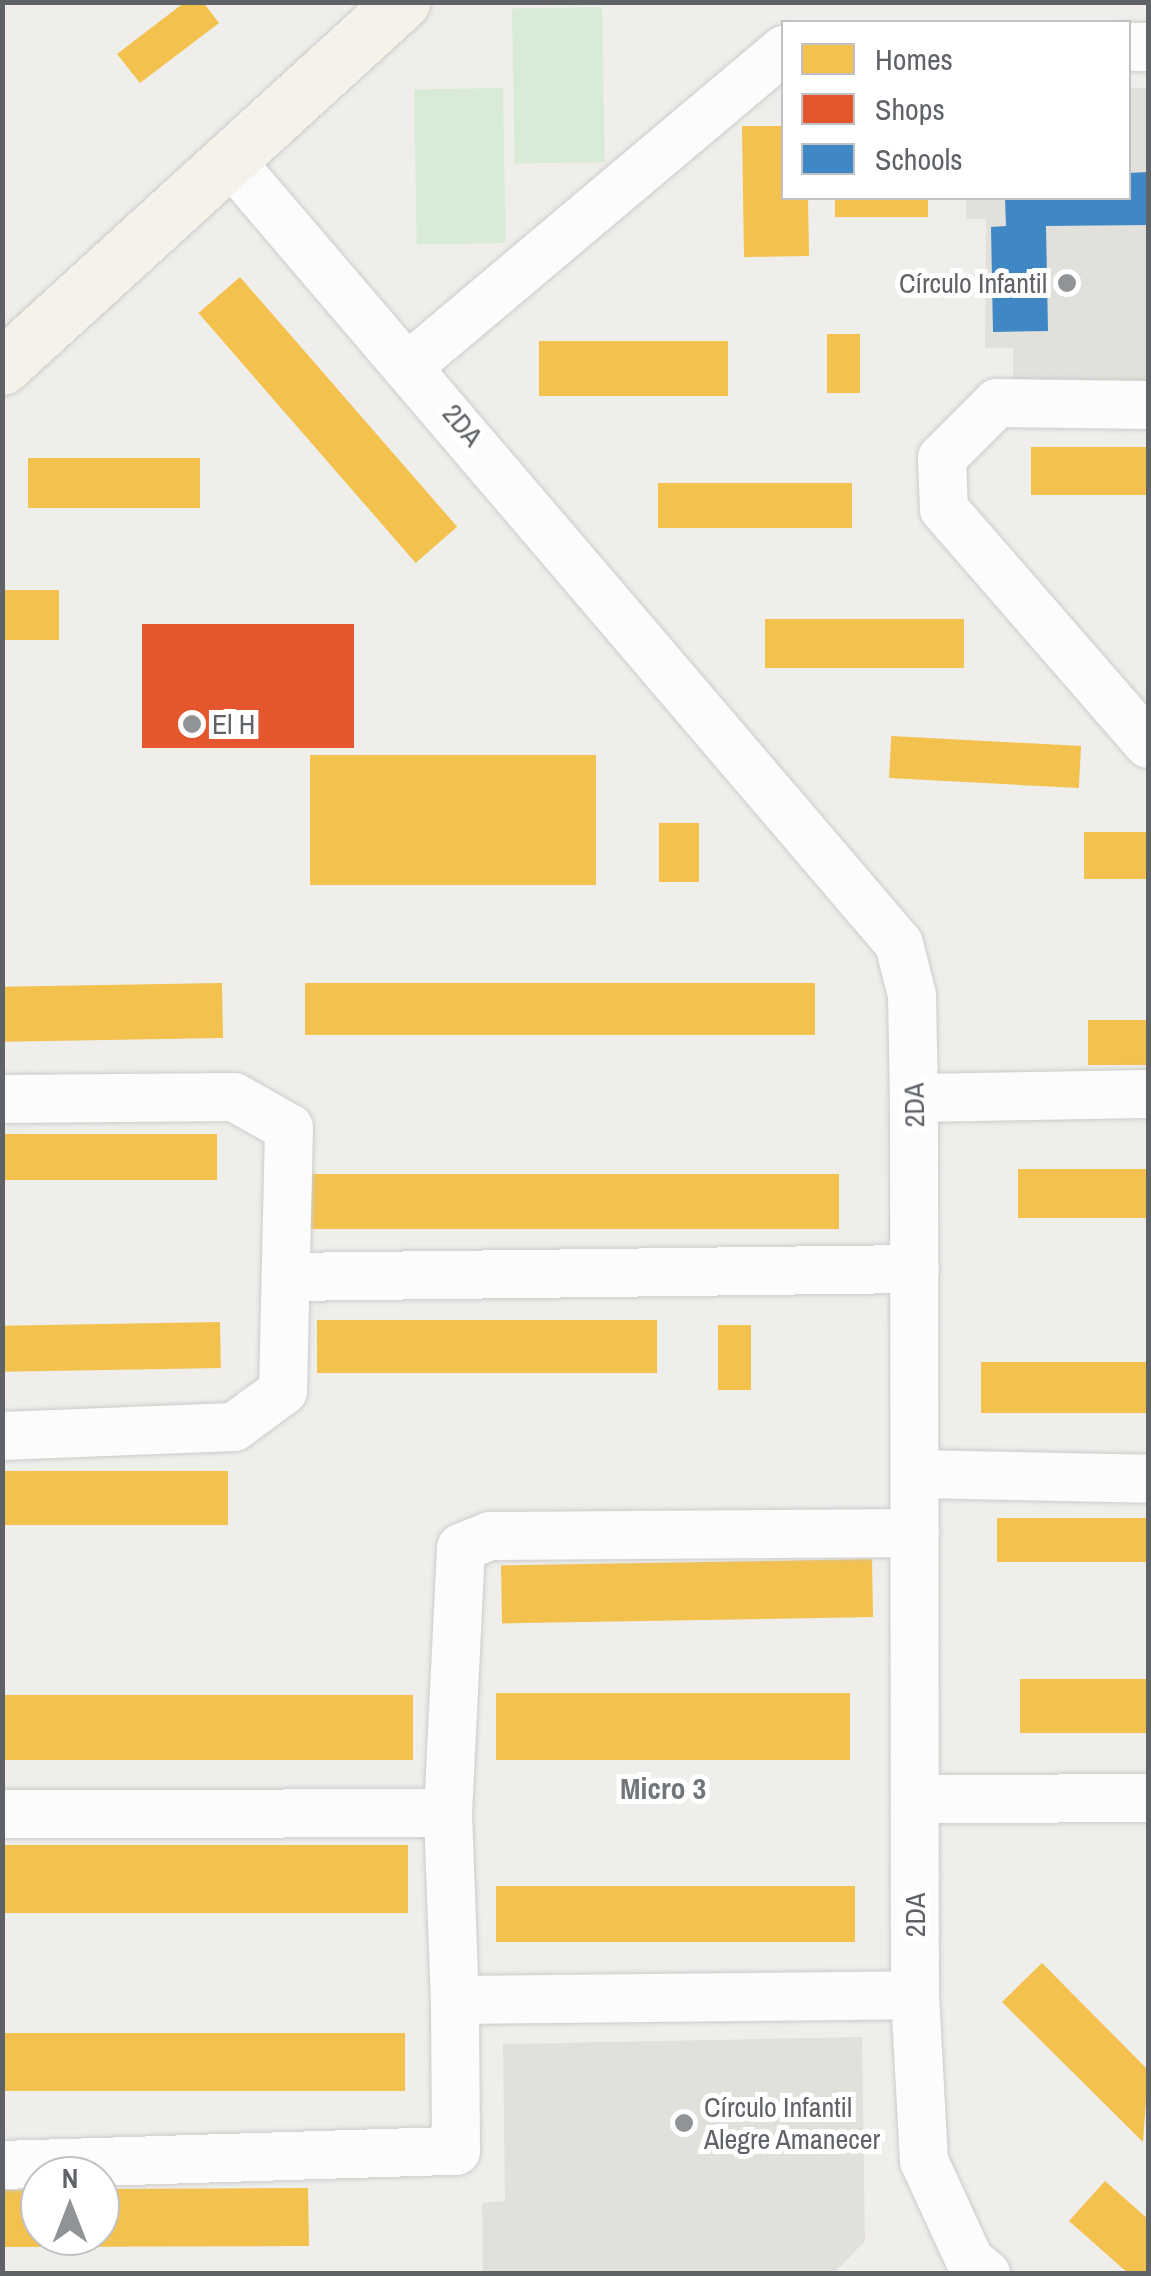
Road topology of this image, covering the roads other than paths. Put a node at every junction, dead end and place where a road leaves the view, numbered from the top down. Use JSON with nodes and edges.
{"nodes":[{"id":1,"x":402,"y":2,"type":"edge"},
{"id":2,"x":781,"y":53,"type":"edge"},
{"id":3,"x":234,"y":164,"type":"junction"},
{"id":4,"x":411,"y":364,"type":"junction"},
{"id":5,"x":2,"y":367,"type":"edge"},
{"id":6,"x":1148,"y":405,"type":"edge"},
{"id":7,"x":1148,"y":744,"type":"edge"},
{"id":8,"x":1148,"y":1094,"type":"edge"},
{"id":9,"x":914,"y":1098,"type":"junction"},
{"id":10,"x":2,"y":1099,"type":"edge"},
{"id":11,"x":916,"y":1269,"type":"junction"},
{"id":12,"x":286,"y":1276,"type":"junction"},
{"id":13,"x":2,"y":1436,"type":"edge"},
{"id":14,"x":918,"y":1474,"type":"junction"},
{"id":15,"x":1148,"y":1479,"type":"edge"},
{"id":16,"x":915,"y":1533,"type":"junction"},
{"id":17,"x":1148,"y":1798,"type":"edge"},
{"id":18,"x":916,"y":1800,"type":"junction"},
{"id":19,"x":448,"y":1813,"type":"junction"},
{"id":20,"x":2,"y":1814,"type":"edge"},
{"id":21,"x":915,"y":1996,"type":"junction"},
{"id":22,"x":455,"y":2000,"type":"junction"},
{"id":23,"x":2,"y":2166,"type":"edge"},
{"id":24,"x":986,"y":2274,"type":"edge"}],
"edges":[{"from":1,"to":3,"type":"main road"},
{"from":2,"to":4,"type":"street"},
{"from":3,"to":4,"type":"street","name":"2DA"},
{"from":3,"to":5,"type":"main road"},
{"from":4,"to":9,"type":"street","name":"2DA"},
{"from":6,"to":7,"type":"street"},
{"from":8,"to":9,"type":"street"},
{"from":9,"to":11,"type":"street","name":"2DA"},
{"from":10,"to":12,"type":"street"},
{"from":11,"to":12,"type":"street"},
{"from":11,"to":14,"type":"street","name":"2DA"},
{"from":12,"to":13,"type":"street"},
{"from":14,"to":15,"type":"street"},
{"from":14,"to":16,"type":"street","name":"2DA"},
{"from":16,"to":18,"type":"street","name":"2DA"},
{"from":16,"to":19,"type":"street"},
{"from":17,"to":18,"type":"street"},
{"from":18,"to":21,"type":"street","name":"2DA"},
{"from":19,"to":20,"type":"street"},
{"from":19,"to":22,"type":"street"},
{"from":21,"to":22,"type":"street"},
{"from":21,"to":24,"type":"street","name":"2DA"},
{"from":22,"to":23,"type":"street"}]}
